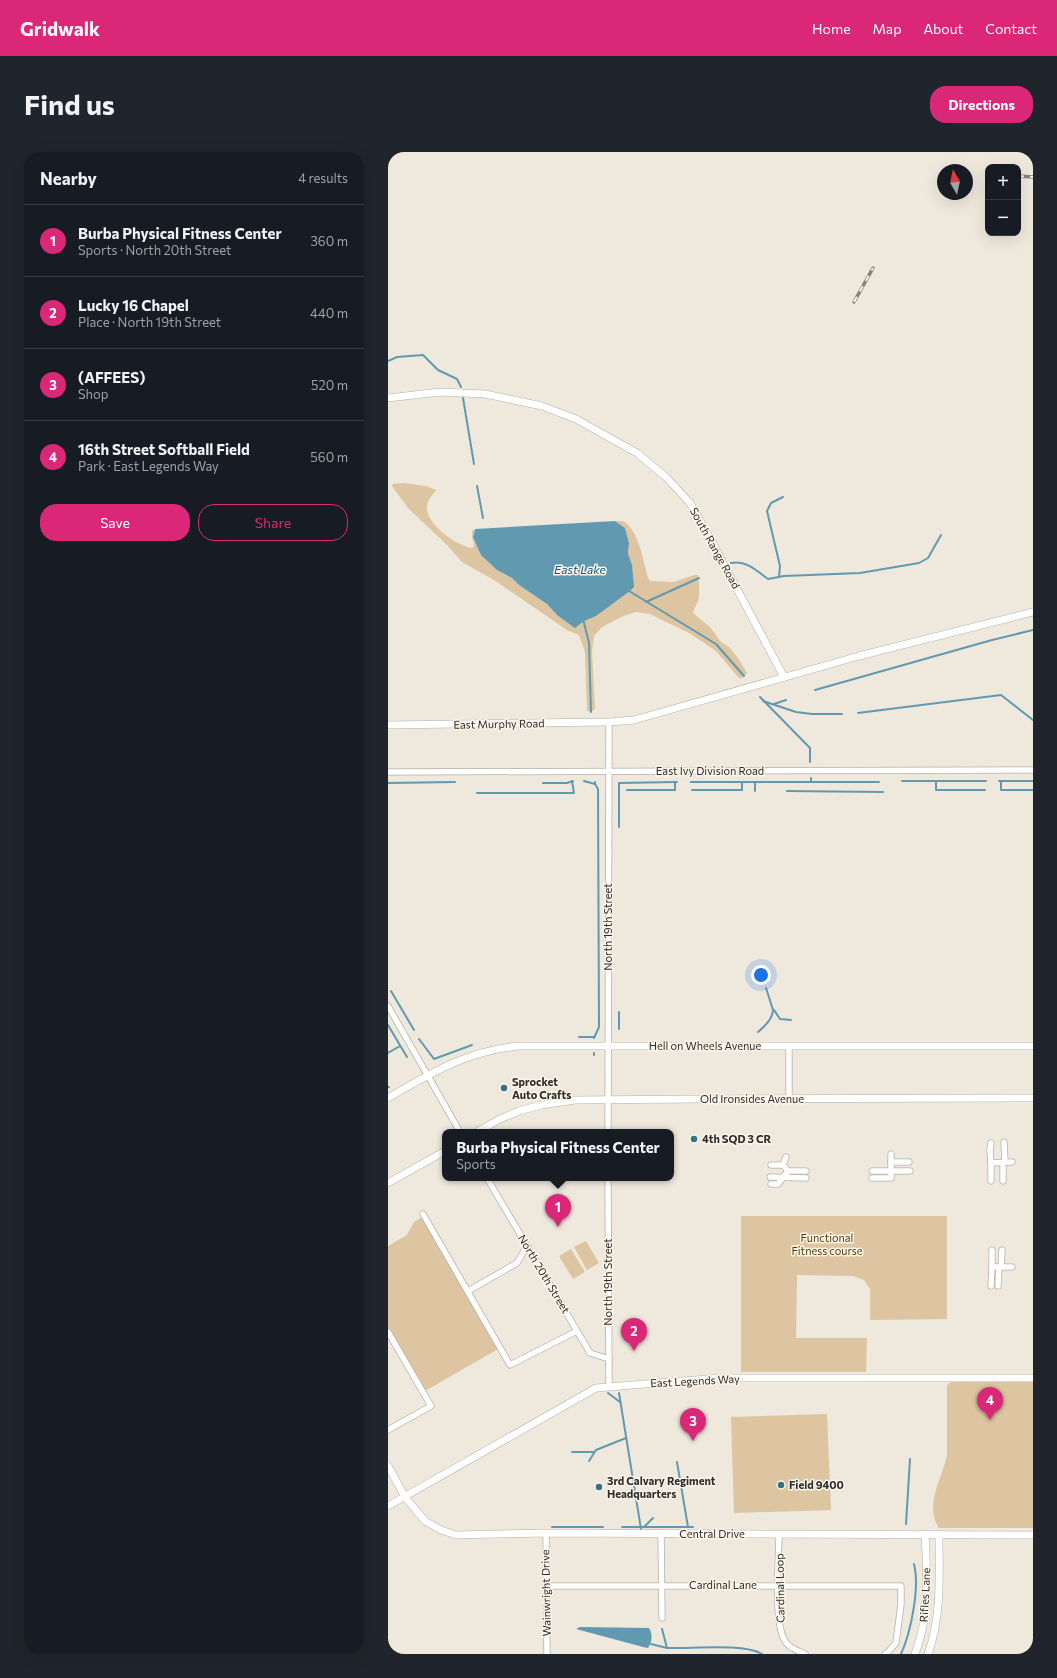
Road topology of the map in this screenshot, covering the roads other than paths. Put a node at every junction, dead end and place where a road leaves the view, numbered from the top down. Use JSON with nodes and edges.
{"nodes":[{"id":1,"x":388,"y":398,"type":"edge"},
{"id":2,"x":1033,"y":612,"type":"edge"},
{"id":3,"x":784,"y":677,"type":"junction"},
{"id":4,"x":609,"y":722,"type":"junction"},
{"id":5,"x":388,"y":725,"type":"edge"},
{"id":6,"x":1033,"y":770,"type":"edge"},
{"id":7,"x":609,"y":771,"type":"junction"},
{"id":8,"x":388,"y":772,"type":"edge"},
{"id":9,"x":388,"y":1006,"type":"edge"},
{"id":10,"x":608,"y":1046,"type":"junction"},
{"id":11,"x":789,"y":1046,"type":"junction"},
{"id":12,"x":1033,"y":1046,"type":"edge"},
{"id":13,"x":428,"y":1075,"type":"junction"},
{"id":14,"x":388,"y":1098,"type":"edge"},
{"id":15,"x":1033,"y":1098,"type":"edge"},
{"id":16,"x":608,"y":1099,"type":"junction"},
{"id":17,"x":789,"y":1099,"type":"junction"},
{"id":18,"x":458,"y":1129,"type":"edge"},
{"id":19,"x":483,"y":1129,"type":"edge"},
{"id":20,"x":608,"y":1129,"type":"edge"},
{"id":21,"x":1004,"y":1142,"type":"dead end"},
{"id":22,"x":991,"y":1143,"type":"dead end"},
{"id":23,"x":442,"y":1153,"type":"edge"},
{"id":24,"x":891,"y":1154,"type":"dead end"},
{"id":25,"x":786,"y":1157,"type":"dead end"},
{"id":26,"x":891,"y":1162,"type":"junction"},
{"id":27,"x":909,"y":1162,"type":"dead end"},
{"id":28,"x":1004,"y":1162,"type":"junction"},
{"id":29,"x":1012,"y":1162,"type":"dead end"},
{"id":30,"x":991,"y":1163,"type":"junction"},
{"id":31,"x":771,"y":1165,"type":"dead end"},
{"id":32,"x":783,"y":1165,"type":"junction"},
{"id":33,"x":788,"y":1171,"type":"junction"},
{"id":34,"x":806,"y":1171,"type":"dead end"},
{"id":35,"x":872,"y":1171,"type":"dead end"},
{"id":36,"x":891,"y":1171,"type":"junction"},
{"id":37,"x":910,"y":1171,"type":"dead end"},
{"id":38,"x":770,"y":1177,"type":"dead end"},
{"id":39,"x":784,"y":1177,"type":"junction"},
{"id":40,"x":806,"y":1178,"type":"dead end"},
{"id":41,"x":872,"y":1178,"type":"dead end"},
{"id":42,"x":489,"y":1181,"type":"edge"},
{"id":43,"x":608,"y":1181,"type":"edge"},
{"id":44,"x":991,"y":1181,"type":"dead end"},
{"id":45,"x":1003,"y":1181,"type":"dead end"},
{"id":46,"x":388,"y":1183,"type":"edge"},
{"id":47,"x":771,"y":1184,"type":"dead end"},
{"id":48,"x":423,"y":1214,"type":"dead end"},
{"id":49,"x":527,"y":1246,"type":"junction"},
{"id":50,"x":992,"y":1250,"type":"dead end"},
{"id":51,"x":1002,"y":1250,"type":"dead end"},
{"id":52,"x":992,"y":1267,"type":"junction"},
{"id":53,"x":1000,"y":1267,"type":"junction"},
{"id":54,"x":1012,"y":1267,"type":"dead end"},
{"id":55,"x":991,"y":1286,"type":"dead end"},
{"id":56,"x":998,"y":1286,"type":"dead end"},
{"id":57,"x":468,"y":1291,"type":"junction"},
{"id":58,"x":577,"y":1331,"type":"junction"},
{"id":59,"x":389,"y":1335,"type":"edge"},
{"id":60,"x":609,"y":1359,"type":"junction"},
{"id":61,"x":1033,"y":1378,"type":"edge"},
{"id":62,"x":610,"y":1386,"type":"junction"},
{"id":63,"x":388,"y":1430,"type":"edge"},
{"id":64,"x":388,"y":1466,"type":"edge"},
{"id":65,"x":405,"y":1497,"type":"junction"},
{"id":66,"x":388,"y":1506,"type":"edge"},
{"id":67,"x":546,"y":1533,"type":"junction"},
{"id":68,"x":661,"y":1533,"type":"junction"},
{"id":69,"x":779,"y":1534,"type":"junction"},
{"id":70,"x":925,"y":1534,"type":"junction"},
{"id":71,"x":939,"y":1534,"type":"junction"},
{"id":72,"x":1033,"y":1534,"type":"edge"},
{"id":73,"x":662,"y":1585,"type":"junction"},
{"id":74,"x":546,"y":1586,"type":"junction"},
{"id":75,"x":778,"y":1586,"type":"junction"},
{"id":76,"x":662,"y":1618,"type":"dead end"},
{"id":77,"x":547,"y":1654,"type":"edge"},
{"id":78,"x":805,"y":1654,"type":"edge"},
{"id":79,"x":885,"y":1654,"type":"edge"},
{"id":80,"x":915,"y":1654,"type":"edge"},
{"id":81,"x":928,"y":1654,"type":"edge"}],
"edges":[{"from":1,"to":3,"type":"street","name":"South Range Road"},
{"from":2,"to":3,"type":"street","name":"East Murphy Road"},
{"from":3,"to":4,"type":"street","name":"East Murphy Road"},
{"from":4,"to":5,"type":"street","name":"East Murphy Road"},
{"from":4,"to":7,"type":"street","name":"North 19th Street"},
{"from":6,"to":7,"type":"street","name":"East Ivy Division Road"},
{"from":7,"to":8,"type":"street","name":"East Ivy Division Road"},
{"from":7,"to":10,"type":"street","name":"North 19th Street"},
{"from":9,"to":13,"type":"street"},
{"from":10,"to":11,"type":"street","name":"Hell on Wheels Avenue"},
{"from":10,"to":13,"type":"street","name":"Hell on Wheels Avenue"},
{"from":10,"to":16,"type":"street","name":"North 19th Street"},
{"from":11,"to":12,"type":"street","name":"Hell on Wheels Avenue"},
{"from":11,"to":17,"type":"street"},
{"from":13,"to":14,"type":"street","name":"Hell on Wheels Avenue"},
{"from":13,"to":18,"type":"street"},
{"from":15,"to":17,"type":"street","name":"Old Ironsides Avenue"},
{"from":16,"to":17,"type":"street","name":"Old Ironsides Avenue"},
{"from":16,"to":19,"type":"street","name":"Old Ironsides Avenue"},
{"from":16,"to":20,"type":"street","name":"North 19th Street"},
{"from":21,"to":28,"type":"street"},
{"from":22,"to":30,"type":"street"},
{"from":23,"to":46,"type":"street"},
{"from":24,"to":26,"type":"street"},
{"from":25,"to":32,"type":"street"},
{"from":26,"to":27,"type":"street"},
{"from":26,"to":36,"type":"street"},
{"from":28,"to":29,"type":"street"},
{"from":28,"to":30,"type":"street"},
{"from":28,"to":45,"type":"street"},
{"from":30,"to":44,"type":"street"},
{"from":31,"to":32,"type":"street"},
{"from":32,"to":33,"type":"street"},
{"from":33,"to":34,"type":"street"},
{"from":33,"to":39,"type":"street"},
{"from":35,"to":36,"type":"street"},
{"from":36,"to":37,"type":"street"},
{"from":36,"to":41,"type":"street"},
{"from":38,"to":39,"type":"street"},
{"from":39,"to":40,"type":"street"},
{"from":39,"to":47,"type":"street"},
{"from":42,"to":49,"type":"street","name":"North 20th Street"},
{"from":43,"to":60,"type":"street","name":"North 19th Street"},
{"from":48,"to":57,"type":"street"},
{"from":49,"to":57,"type":"street"},
{"from":49,"to":58,"type":"street","name":"North 20th Street"},
{"from":50,"to":52,"type":"street"},
{"from":51,"to":53,"type":"street"},
{"from":52,"to":53,"type":"street"},
{"from":52,"to":55,"type":"street"},
{"from":53,"to":54,"type":"street"},
{"from":53,"to":56,"type":"street"},
{"from":57,"to":58,"type":"street"},
{"from":58,"to":60,"type":"street","name":"North 20th Street"},
{"from":59,"to":63,"type":"street"},
{"from":60,"to":62,"type":"street","name":"North 19th Street"},
{"from":61,"to":62,"type":"street","name":"East Legends Way"},
{"from":62,"to":65,"type":"street","name":"East Legends Way"},
{"from":64,"to":65,"type":"street","name":"Central Drive"},
{"from":65,"to":66,"type":"street","name":"East Legends Way"},
{"from":65,"to":67,"type":"street","name":"Central Drive"},
{"from":67,"to":68,"type":"street","name":"Central Drive"},
{"from":67,"to":74,"type":"street","name":"Wainwright Drive"},
{"from":68,"to":69,"type":"street","name":"Central Drive"},
{"from":68,"to":73,"type":"street"},
{"from":69,"to":70,"type":"street","name":"Central Drive"},
{"from":69,"to":75,"type":"street","name":"Cardinal Loop"},
{"from":70,"to":71,"type":"street","name":"Central Drive"},
{"from":70,"to":80,"type":"street","name":"Rifles Lane"},
{"from":71,"to":72,"type":"street","name":"Central Drive"},
{"from":71,"to":81,"type":"street","name":"Rifles Lane"},
{"from":73,"to":74,"type":"street","name":"Cardinal Lane"},
{"from":73,"to":75,"type":"street","name":"Cardinal Lane"},
{"from":73,"to":76,"type":"street"},
{"from":74,"to":77,"type":"street","name":"Wainwright Drive"},
{"from":75,"to":78,"type":"street","name":"Cardinal Loop"},
{"from":75,"to":79,"type":"street","name":"Cardinal Lane"}]}
